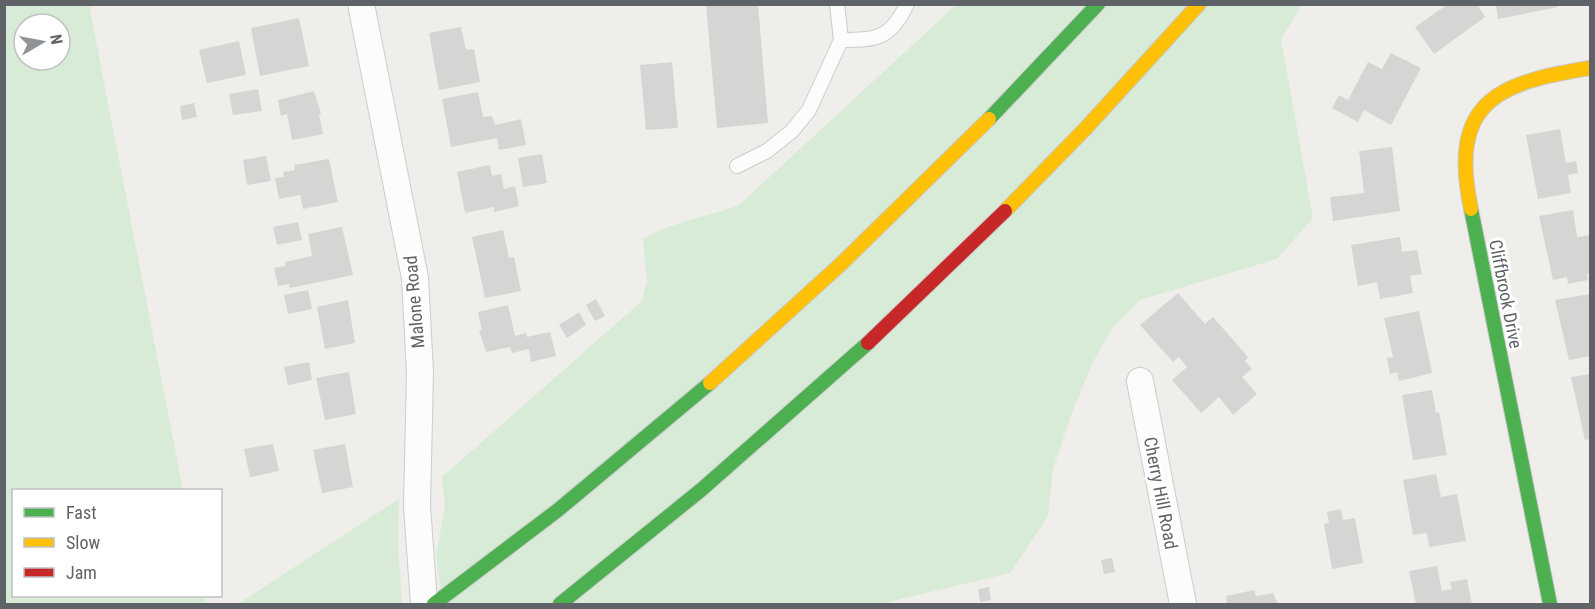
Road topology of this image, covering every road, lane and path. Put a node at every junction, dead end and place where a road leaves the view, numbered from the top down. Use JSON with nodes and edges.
{"nodes":[{"id":1,"x":361,"y":4,"type":"edge"},
{"id":2,"x":837,"y":4,"type":"edge"},
{"id":3,"x":907,"y":4,"type":"edge"},
{"id":4,"x":1098,"y":4,"type":"edge"},
{"id":5,"x":1199,"y":4,"type":"edge"},
{"id":6,"x":841,"y":40,"type":"junction"},
{"id":7,"x":1590,"y":68,"type":"edge"},
{"id":8,"x":737,"y":166,"type":"dead end"},
{"id":9,"x":1140,"y":381,"type":"dead end"},
{"id":10,"x":424,"y":604,"type":"edge"},
{"id":11,"x":434,"y":604,"type":"edge"},
{"id":12,"x":560,"y":604,"type":"edge"},
{"id":13,"x":1183,"y":604,"type":"edge"},
{"id":14,"x":1550,"y":604,"type":"edge"}],
"edges":[{"from":1,"to":10,"type":"street","name":"Malone Road"},
{"from":2,"to":6,"type":"lane"},
{"from":3,"to":6,"type":"lane"},
{"from":4,"to":11,"type":"main road"},
{"from":5,"to":12,"type":"main road"},
{"from":6,"to":8,"type":"lane"},
{"from":7,"to":14,"type":"main road","name":"Cliffbrook Drive"},
{"from":9,"to":13,"type":"street","name":"Cherry Hill Road"}]}
